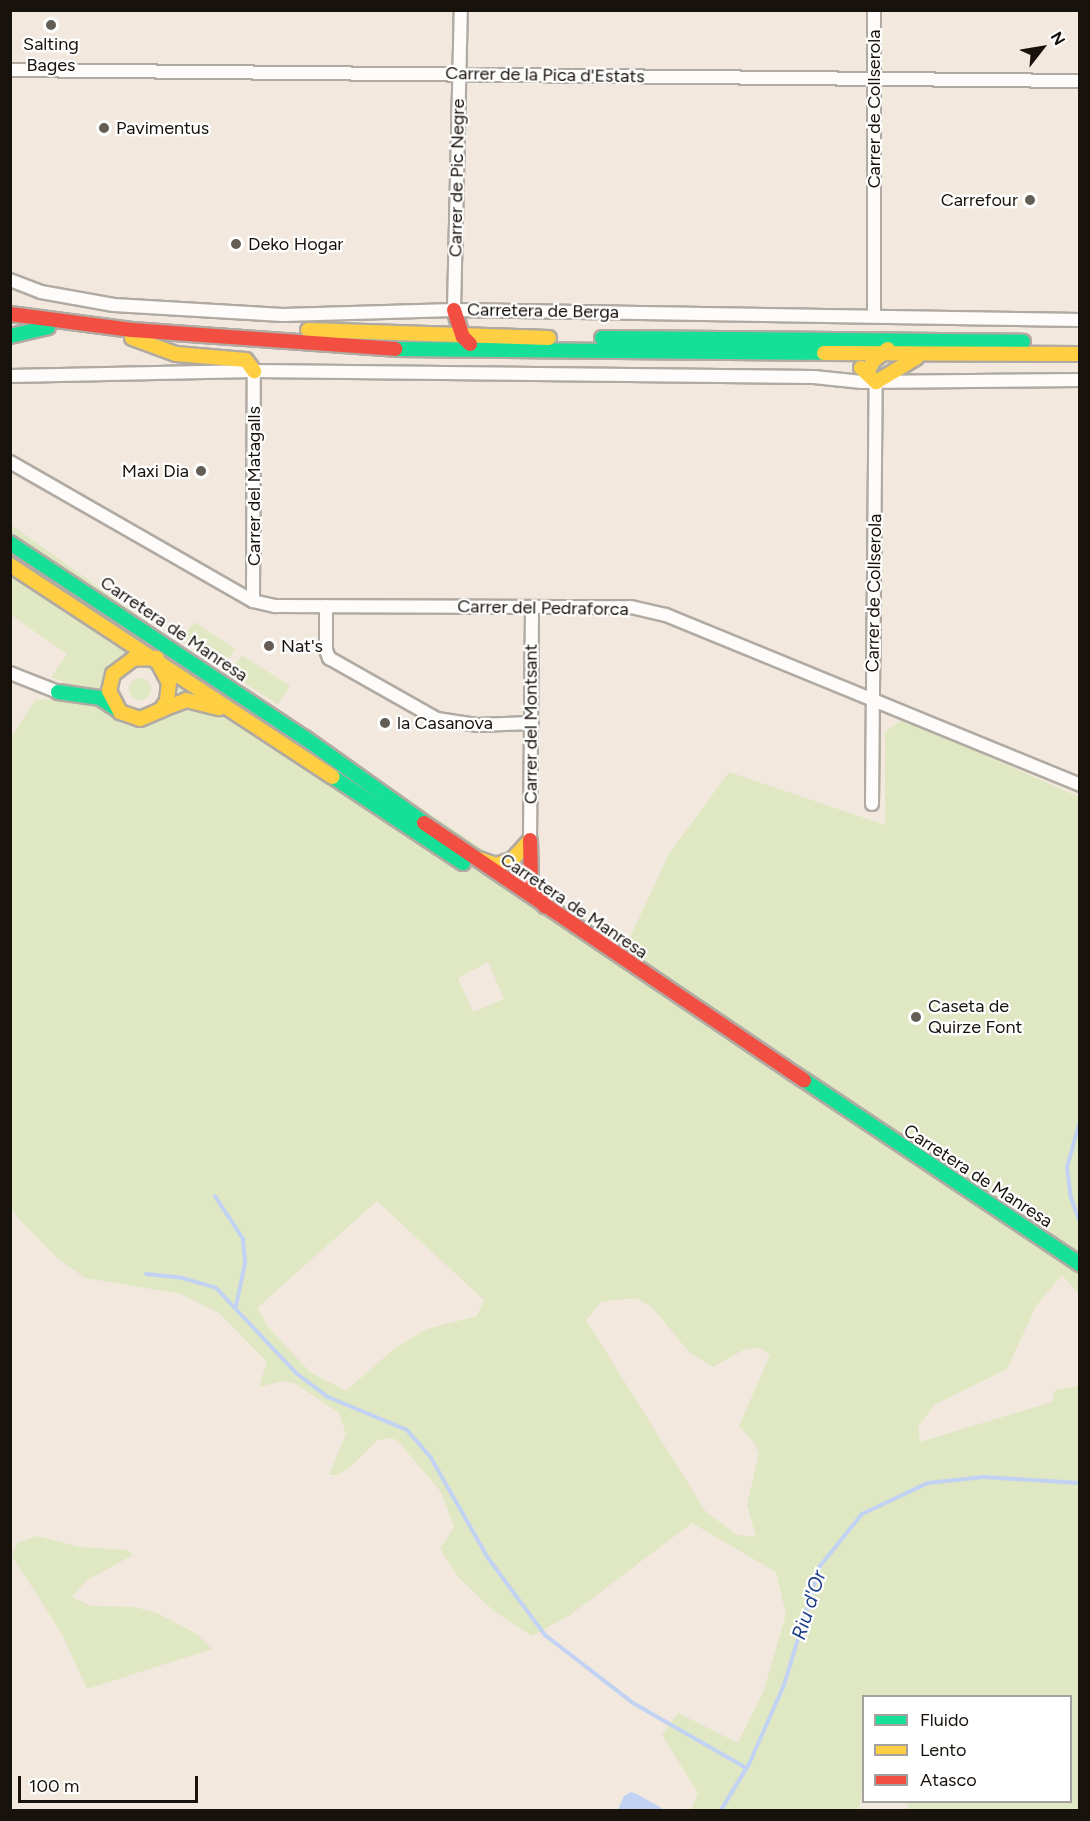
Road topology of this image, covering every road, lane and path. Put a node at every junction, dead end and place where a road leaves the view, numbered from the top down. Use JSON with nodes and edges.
{"nodes":[{"id":1,"x":461,"y":10,"type":"edge"},
{"id":2,"x":874,"y":10,"type":"edge"},
{"id":3,"x":10,"y":70,"type":"edge"},
{"id":4,"x":459,"y":74,"type":"junction"},
{"id":5,"x":874,"y":78,"type":"junction"},
{"id":6,"x":1080,"y":81,"type":"edge"},
{"id":7,"x":10,"y":280,"type":"edge"},
{"id":8,"x":10,"y":304,"type":"edge"},
{"id":9,"x":454,"y":310,"type":"junction"},
{"id":10,"x":10,"y":314,"type":"edge"},
{"id":11,"x":874,"y":315,"type":"junction"},
{"id":12,"x":1080,"y":320,"type":"edge"},
{"id":13,"x":10,"y":322,"type":"edge"},
{"id":14,"x":48,"y":327,"type":"junction"},
{"id":15,"x":391,"y":333,"type":"junction"},
{"id":16,"x":10,"y":336,"type":"edge"},
{"id":17,"x":463,"y":337,"type":"junction"},
{"id":18,"x":132,"y":338,"type":"junction"},
{"id":19,"x":786,"y":340,"type":"junction"},
{"id":20,"x":294,"y":342,"type":"junction"},
{"id":21,"x":1040,"y":342,"type":"junction"},
{"id":22,"x":1080,"y":342,"type":"edge"},
{"id":23,"x":568,"y":350,"type":"junction"},
{"id":24,"x":881,"y":354,"type":"junction"},
{"id":25,"x":1080,"y":354,"type":"edge"},
{"id":26,"x":811,"y":355,"type":"junction"},
{"id":27,"x":918,"y":357,"type":"junction"},
{"id":28,"x":891,"y":370,"type":"junction"},
{"id":29,"x":254,"y":371,"type":"junction"},
{"id":30,"x":10,"y":376,"type":"edge"},
{"id":31,"x":871,"y":377,"type":"junction"},
{"id":32,"x":1080,"y":380,"type":"edge"},
{"id":33,"x":10,"y":462,"type":"edge"},
{"id":34,"x":10,"y":535,"type":"edge"},
{"id":35,"x":10,"y":543,"type":"edge"},
{"id":36,"x":10,"y":565,"type":"edge"},
{"id":37,"x":54,"y":570,"type":"junction"},
{"id":38,"x":253,"y":600,"type":"junction"},
{"id":39,"x":64,"y":602,"type":"junction"},
{"id":40,"x":326,"y":606,"type":"junction"},
{"id":41,"x":532,"y":608,"type":"junction"},
{"id":42,"x":155,"y":658,"type":"junction"},
{"id":43,"x":120,"y":666,"type":"junction"},
{"id":44,"x":10,"y":673,"type":"edge"},
{"id":45,"x":112,"y":678,"type":"junction"},
{"id":46,"x":58,"y":692,"type":"junction"},
{"id":47,"x":873,"y":697,"type":"junction"},
{"id":48,"x":158,"y":711,"type":"junction"},
{"id":49,"x":120,"y":712,"type":"junction"},
{"id":50,"x":238,"y":716,"type":"junction"},
{"id":51,"x":274,"y":718,"type":"junction"},
{"id":52,"x":532,"y":723,"type":"junction"},
{"id":53,"x":1080,"y":784,"type":"edge"},
{"id":54,"x":872,"y":804,"type":"dead end"},
{"id":55,"x":530,"y":840,"type":"junction"},
{"id":56,"x":470,"y":855,"type":"junction"},
{"id":57,"x":498,"y":878,"type":"junction"},
{"id":58,"x":549,"y":912,"type":"junction"},
{"id":59,"x":1080,"y":1264,"type":"edge"}],
"edges":[{"from":1,"to":4,"type":"street","name":"Carrer de Pic Negre"},
{"from":2,"to":5,"type":"street","name":"Carrer de Collserola"},
{"from":3,"to":4,"type":"street","name":"Carrer de la Pica d'Estats"},
{"from":4,"to":5,"type":"street","name":"Carrer de la Pica d'Estats"},
{"from":4,"to":9,"type":"street","name":"Carrer de Pic Negre"},
{"from":5,"to":6,"type":"street","name":"Carrer de la Pica d'Estats"},
{"from":5,"to":11,"type":"street","name":"Carrer de Collserola"},
{"from":7,"to":9,"type":"street","name":"Carretera de Berga"},
{"from":8,"to":15,"type":"main road"},
{"from":9,"to":11,"type":"street","name":"Carretera de Berga"},
{"from":9,"to":15,"type":"main road"},
{"from":9,"to":17,"type":"main road"},
{"from":10,"to":20,"type":"main road"},
{"from":11,"to":12,"type":"street","name":"Carretera de Berga"},
{"from":13,"to":14,"type":"main road"},
{"from":14,"to":16,"type":"main road"},
{"from":14,"to":18,"type":"main road"},
{"from":15,"to":17,"type":"main road"},
{"from":17,"to":19,"type":"main road"},
{"from":17,"to":23,"type":"main road"},
{"from":18,"to":20,"type":"main road"},
{"from":18,"to":29,"type":"main road"},
{"from":19,"to":21,"type":"main road"},
{"from":19,"to":24,"type":"main road"},
{"from":20,"to":23,"type":"main road"},
{"from":21,"to":22,"type":"main road"},
{"from":21,"to":24,"type":"main road"},
{"from":23,"to":26,"type":"main road"},
{"from":24,"to":26,"type":"main road"},
{"from":24,"to":27,"type":"main road"},
{"from":24,"to":28,"type":"main road"},
{"from":24,"to":31,"type":"main road"},
{"from":25,"to":27,"type":"main road"},
{"from":26,"to":31,"type":"main road"},
{"from":27,"to":28,"type":"main road"},
{"from":28,"to":31,"type":"main road"},
{"from":29,"to":30,"type":"street"},
{"from":29,"to":31,"type":"street"},
{"from":29,"to":38,"type":"street","name":"Carrer del Matagalls"},
{"from":31,"to":32,"type":"street"},
{"from":31,"to":47,"type":"street","name":"Carrer de Collserola"},
{"from":33,"to":38,"type":"street","name":"Carrer del Pedraforca"},
{"from":34,"to":37,"type":"main road"},
{"from":35,"to":37,"type":"main road"},
{"from":36,"to":39,"type":"main road"},
{"from":37,"to":42,"type":"main road"},
{"from":37,"to":51,"type":"main road","name":"Carretera de Manresa"},
{"from":38,"to":40,"type":"street","name":"Carrer del Pedraforca"},
{"from":39,"to":42,"type":"main road"},
{"from":39,"to":43,"type":"main road"},
{"from":40,"to":41,"type":"street","name":"Carrer del Pedraforca"},
{"from":40,"to":52,"type":"street"},
{"from":41,"to":47,"type":"street","name":"Carrer del Pedraforca"},
{"from":41,"to":52,"type":"street","name":"Carrer del Montsant"},
{"from":42,"to":43,"type":"main road"},
{"from":42,"to":48,"type":"main road"},
{"from":42,"to":50,"type":"main road"},
{"from":42,"to":51,"type":"main road"},
{"from":43,"to":45,"type":"main road"},
{"from":44,"to":46,"type":"street"},
{"from":45,"to":46,"type":"main road"},
{"from":45,"to":49,"type":"main road"},
{"from":46,"to":49,"type":"main road"},
{"from":47,"to":53,"type":"street","name":"Carrer del Pedraforca"},
{"from":47,"to":54,"type":"street","name":"Carrer de Collserola"},
{"from":48,"to":49,"type":"main road"},
{"from":48,"to":50,"type":"main road"},
{"from":50,"to":57,"type":"main road"},
{"from":51,"to":56,"type":"main road","name":"Carretera de Manresa"},
{"from":52,"to":55,"type":"street","name":"Carrer del Montsant"},
{"from":55,"to":56,"type":"main road"},
{"from":55,"to":58,"type":"main road"},
{"from":56,"to":57,"type":"main road","name":"Carretera de Manresa"},
{"from":57,"to":58,"type":"main road","name":"Carretera de Manresa"},
{"from":58,"to":59,"type":"main road","name":"Carretera de Manresa"}]}
